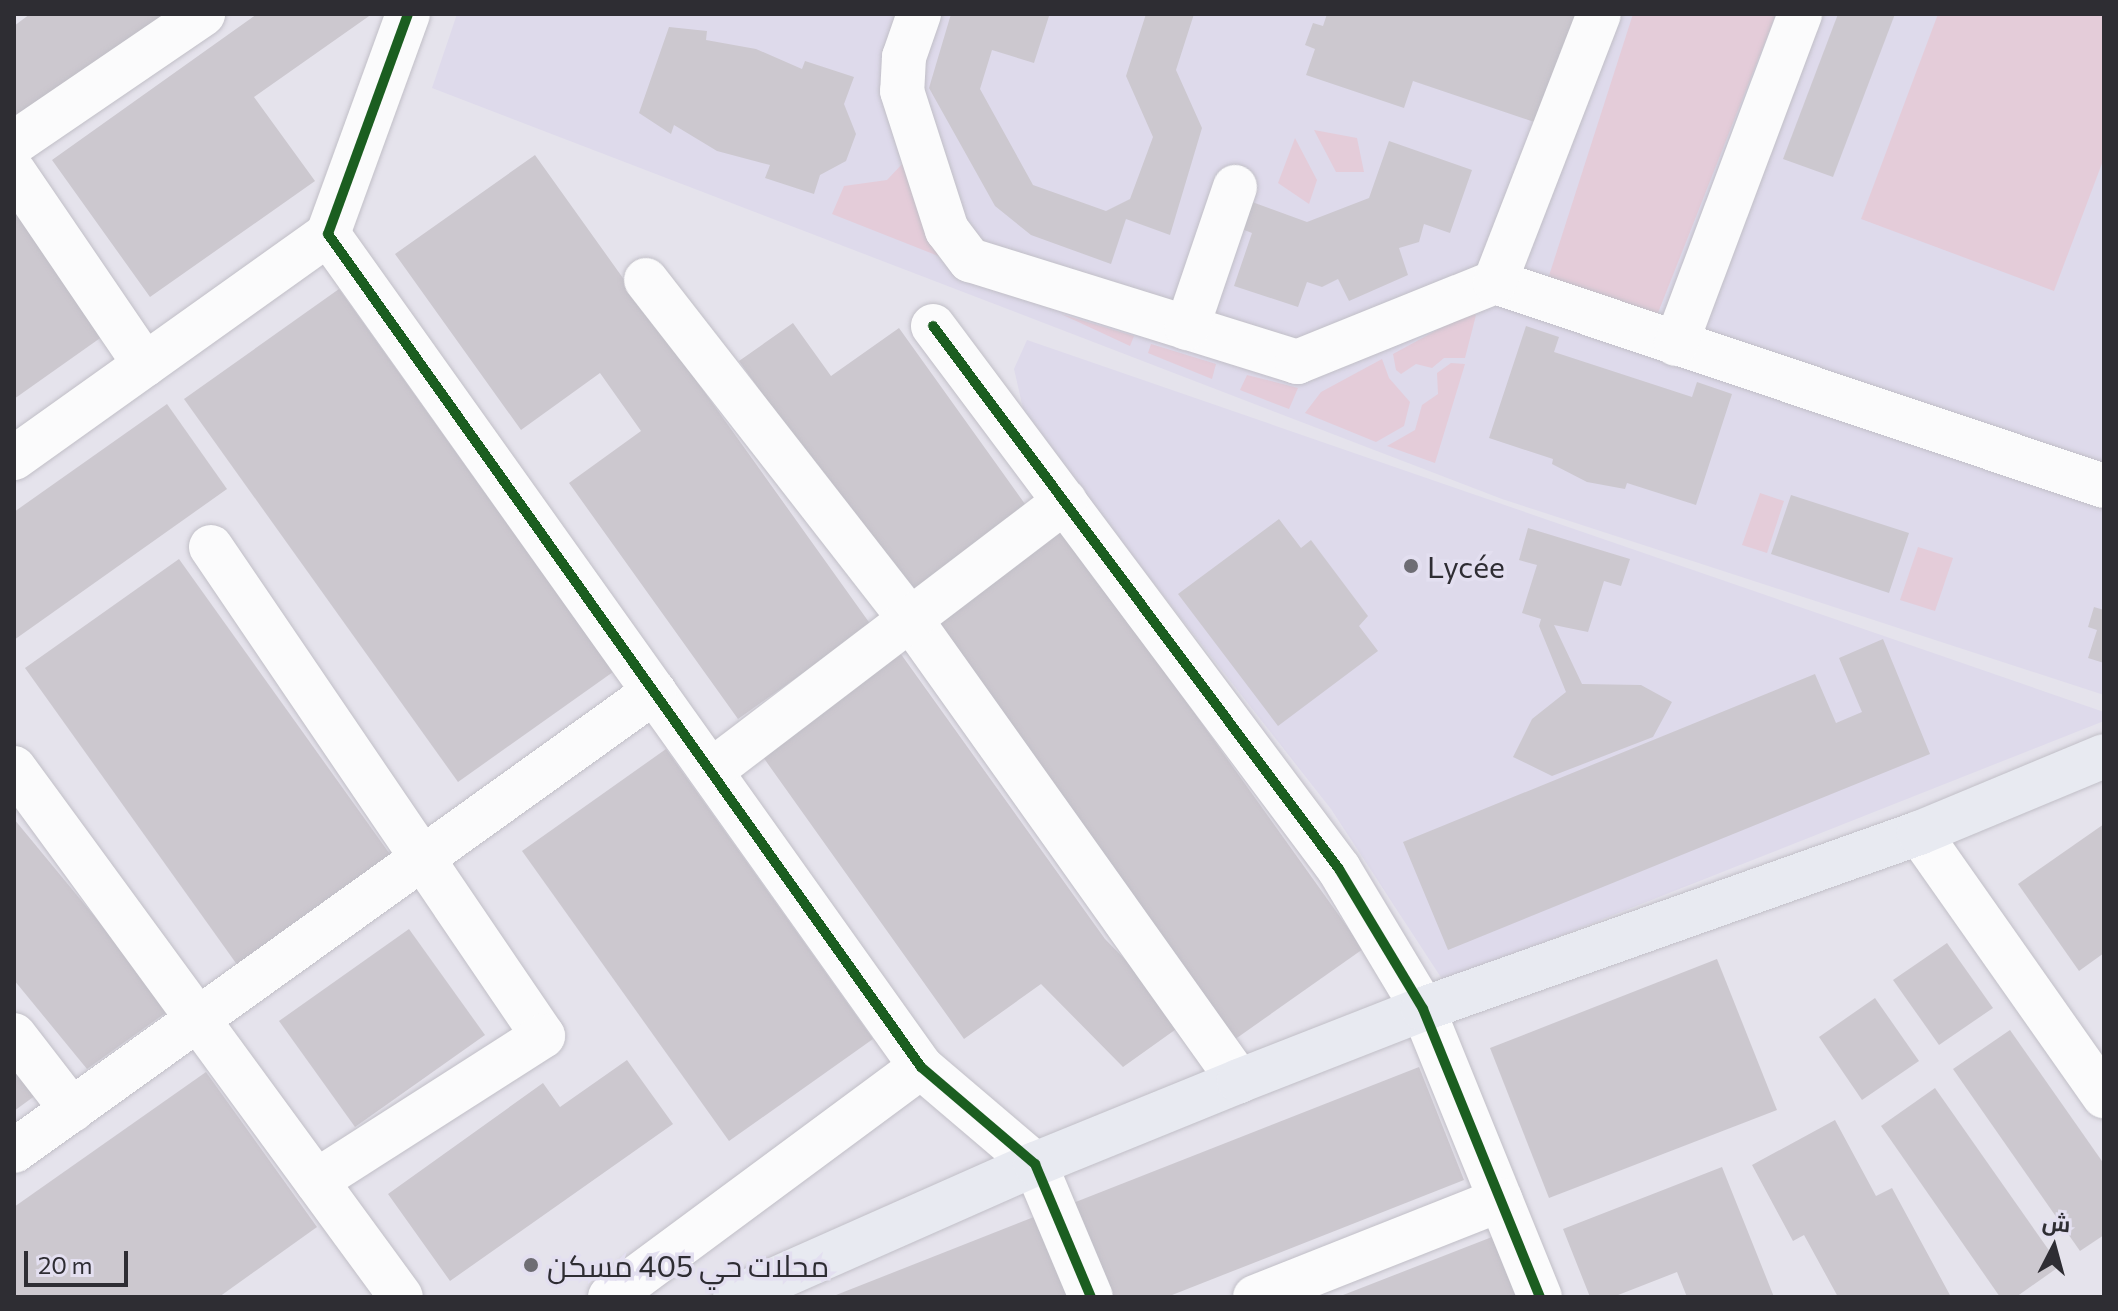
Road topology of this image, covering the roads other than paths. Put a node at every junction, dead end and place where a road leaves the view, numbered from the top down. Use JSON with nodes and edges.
{"nodes":[{"id":1,"x":203,"y":14,"type":"edge"},
{"id":2,"x":408,"y":14,"type":"edge"},
{"id":3,"x":919,"y":14,"type":"edge"},
{"id":4,"x":1599,"y":14,"type":"edge"},
{"id":5,"x":1800,"y":14,"type":"edge"},
{"id":6,"x":14,"y":143,"type":"edge"},
{"id":7,"x":14,"y":172,"type":"edge"},
{"id":8,"x":1235,"y":187,"type":"dead end"},
{"id":9,"x":328,"y":234,"type":"junction"},
{"id":10,"x":646,"y":280,"type":"dead end"},
{"id":11,"x":1495,"y":282,"type":"junction"},
{"id":12,"x":933,"y":326,"type":"dead end"},
{"id":13,"x":1187,"y":328,"type":"junction"},
{"id":14,"x":1676,"y":344,"type":"junction"},
{"id":15,"x":145,"y":365,"type":"junction"},
{"id":16,"x":14,"y":458,"type":"edge"},
{"id":17,"x":2104,"y":486,"type":"edge"},
{"id":18,"x":1065,"y":501,"type":"junction"},
{"id":19,"x":211,"y":547,"type":"dead end"},
{"id":20,"x":911,"y":620,"type":"junction"},
{"id":21,"x":654,"y":692,"type":"junction"},
{"id":22,"x":2104,"y":756,"type":"edge"},
{"id":23,"x":14,"y":768,"type":"edge"},
{"id":24,"x":711,"y":771,"type":"junction"},
{"id":25,"x":1919,"y":833,"type":"junction"},
{"id":26,"x":421,"y":860,"type":"junction"},
{"id":27,"x":1423,"y":1009,"type":"junction"},
{"id":28,"x":200,"y":1021,"type":"junction"},
{"id":29,"x":14,"y":1035,"type":"edge"},
{"id":30,"x":921,"y":1067,"type":"junction"},
{"id":31,"x":1239,"y":1081,"type":"junction"},
{"id":32,"x":2104,"y":1096,"type":"edge"},
{"id":33,"x":72,"y":1110,"type":"junction"},
{"id":34,"x":14,"y":1151,"type":"edge"},
{"id":35,"x":1035,"y":1164,"type":"junction"},
{"id":36,"x":316,"y":1181,"type":"junction"},
{"id":37,"x":1500,"y":1200,"type":"junction"},
{"id":38,"x":401,"y":1297,"type":"edge"},
{"id":39,"x":610,"y":1297,"type":"edge"},
{"id":40,"x":735,"y":1297,"type":"edge"},
{"id":41,"x":1091,"y":1297,"type":"edge"},
{"id":42,"x":1255,"y":1297,"type":"edge"},
{"id":43,"x":1540,"y":1297,"type":"edge"}],
"edges":[{"from":1,"to":6,"type":"street"},
{"from":2,"to":9,"type":"street"},
{"from":3,"to":13,"type":"street"},
{"from":4,"to":11,"type":"street"},
{"from":5,"to":14,"type":"street"},
{"from":7,"to":15,"type":"street"},
{"from":8,"to":13,"type":"street"},
{"from":9,"to":15,"type":"street"},
{"from":9,"to":21,"type":"street"},
{"from":10,"to":20,"type":"street"},
{"from":11,"to":13,"type":"street"},
{"from":11,"to":14,"type":"street"},
{"from":12,"to":18,"type":"street"},
{"from":14,"to":17,"type":"street"},
{"from":15,"to":16,"type":"street"},
{"from":18,"to":20,"type":"street"},
{"from":18,"to":27,"type":"street"},
{"from":19,"to":26,"type":"street"},
{"from":20,"to":24,"type":"street"},
{"from":20,"to":31,"type":"street"},
{"from":21,"to":24,"type":"street"},
{"from":21,"to":26,"type":"street"},
{"from":22,"to":25,"type":"main road"},
{"from":23,"to":28,"type":"street"},
{"from":24,"to":30,"type":"street"},
{"from":25,"to":27,"type":"main road"},
{"from":25,"to":32,"type":"street"},
{"from":26,"to":28,"type":"street"},
{"from":26,"to":36,"type":"street"},
{"from":27,"to":31,"type":"main road"},
{"from":27,"to":37,"type":"street"},
{"from":28,"to":33,"type":"street"},
{"from":28,"to":36,"type":"street"},
{"from":29,"to":33,"type":"street"},
{"from":30,"to":35,"type":"street"},
{"from":30,"to":39,"type":"street"},
{"from":31,"to":35,"type":"main road"},
{"from":33,"to":34,"type":"street"},
{"from":35,"to":40,"type":"main road"},
{"from":35,"to":41,"type":"street"},
{"from":36,"to":38,"type":"street"},
{"from":37,"to":42,"type":"street"},
{"from":37,"to":43,"type":"street"}]}
